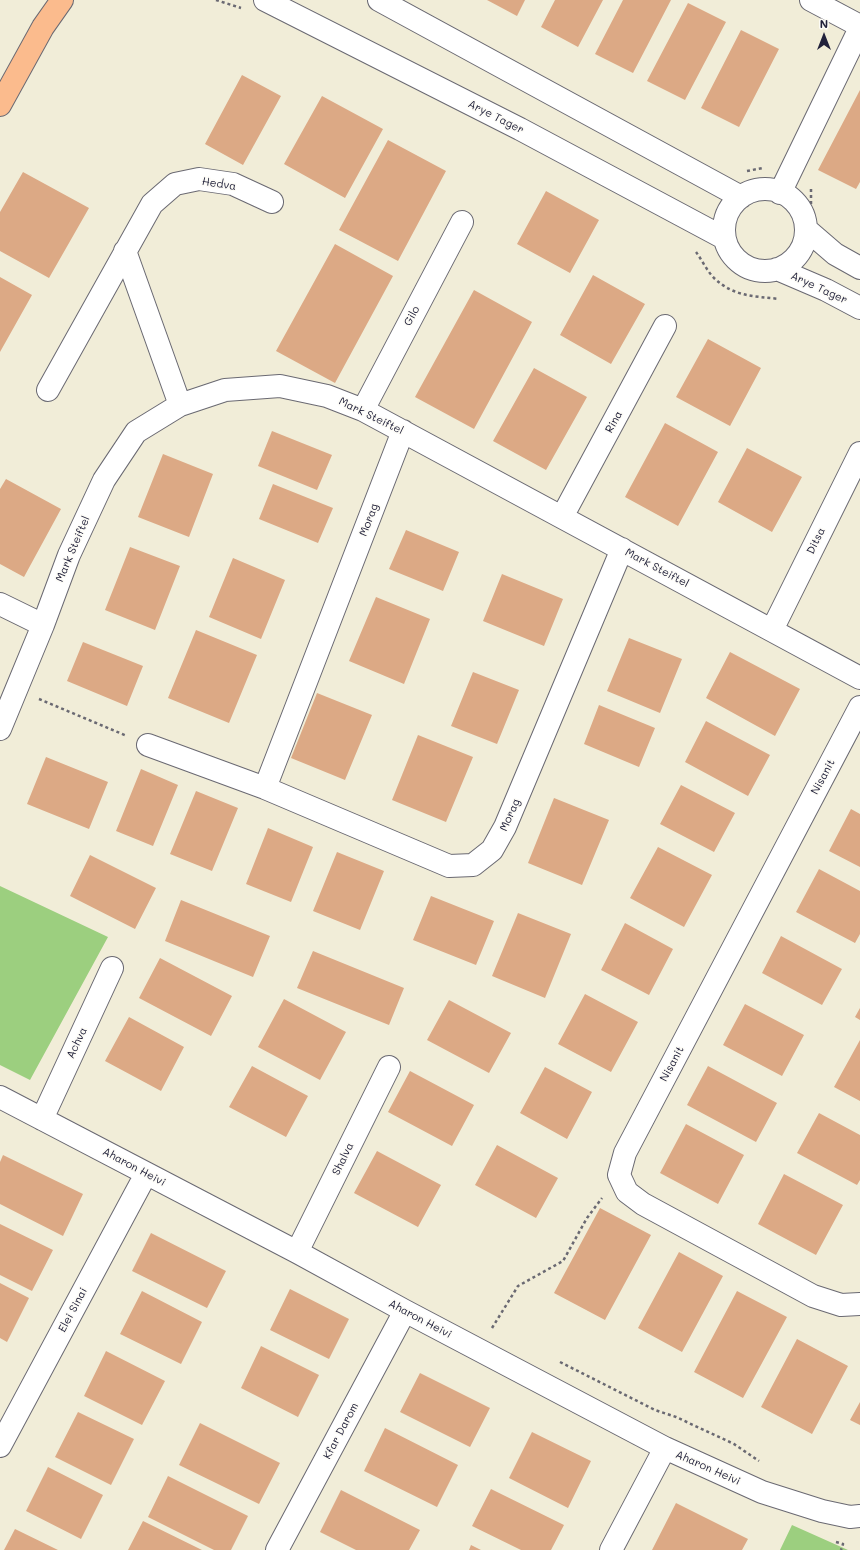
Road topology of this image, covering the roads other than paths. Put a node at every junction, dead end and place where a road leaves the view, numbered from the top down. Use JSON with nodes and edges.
{"nodes":[{"id":1,"x":62,"y":0,"type":"edge"},
{"id":2,"x":265,"y":0,"type":"edge"},
{"id":3,"x":379,"y":0,"type":"edge"},
{"id":4,"x":811,"y":0,"type":"edge"},
{"id":5,"x":860,"y":27,"type":"edge"},
{"id":6,"x":0,"y":105,"type":"edge"},
{"id":7,"x":780,"y":193,"type":"junction"},
{"id":8,"x":740,"y":197,"type":"junction"},
{"id":9,"x":272,"y":202,"type":"dead end"},
{"id":10,"x":462,"y":222,"type":"dead end"},
{"id":11,"x":806,"y":229,"type":"junction"},
{"id":12,"x":724,"y":238,"type":"junction"},
{"id":13,"x":125,"y":251,"type":"junction"},
{"id":14,"x":860,"y":268,"type":"edge"},
{"id":15,"x":777,"y":269,"type":"junction"},
{"id":16,"x":860,"y":308,"type":"edge"},
{"id":17,"x":665,"y":326,"type":"dead end"},
{"id":18,"x":48,"y":390,"type":"dead end"},
{"id":19,"x":180,"y":405,"type":"junction"},
{"id":20,"x":363,"y":410,"type":"junction"},
{"id":21,"x":403,"y":432,"type":"junction"},
{"id":22,"x":860,"y":453,"type":"edge"},
{"id":23,"x":562,"y":517,"type":"junction"},
{"id":24,"x":622,"y":549,"type":"junction"},
{"id":25,"x":0,"y":604,"type":"edge"},
{"id":26,"x":43,"y":625,"type":"junction"},
{"id":27,"x":772,"y":630,"type":"junction"},
{"id":28,"x":860,"y":678,"type":"edge"},
{"id":29,"x":860,"y":707,"type":"edge"},
{"id":30,"x":0,"y":729,"type":"edge"},
{"id":31,"x":148,"y":745,"type":"road end"},
{"id":32,"x":265,"y":788,"type":"junction"},
{"id":33,"x":112,"y":968,"type":"dead end"},
{"id":34,"x":389,"y":1067,"type":"dead end"},
{"id":35,"x":0,"y":1097,"type":"edge"},
{"id":36,"x":42,"y":1119,"type":"junction"},
{"id":37,"x":146,"y":1174,"type":"junction"},
{"id":38,"x":298,"y":1252,"type":"junction"},
{"id":39,"x":860,"y":1304,"type":"edge"},
{"id":40,"x":405,"y":1311,"type":"junction"},
{"id":41,"x":0,"y":1446,"type":"edge"},
{"id":42,"x":664,"y":1448,"type":"junction"},
{"id":43,"x":857,"y":1519,"type":"edge"},
{"id":44,"x":277,"y":1550,"type":"edge"},
{"id":45,"x":611,"y":1550,"type":"edge"}],
"edges":[{"from":1,"to":6,"type":"main road"},
{"from":2,"to":12,"type":"street","name":"Arye Tager"},
{"from":3,"to":8,"type":"street"},
{"from":4,"to":5,"type":"street"},
{"from":5,"to":7,"type":"street"},
{"from":7,"to":8,"type":"street"},
{"from":7,"to":11,"type":"street"},
{"from":8,"to":12,"type":"street"},
{"from":9,"to":13,"type":"street","name":"Hedva"},
{"from":10,"to":20,"type":"street","name":"Gilo"},
{"from":11,"to":14,"type":"street"},
{"from":11,"to":15,"type":"street"},
{"from":12,"to":15,"type":"street"},
{"from":13,"to":18,"type":"street","name":"Hedva"},
{"from":13,"to":19,"type":"street"},
{"from":15,"to":16,"type":"street","name":"Arye Tager"},
{"from":17,"to":23,"type":"street","name":"Rina"},
{"from":19,"to":20,"type":"street","name":"Mark Steiftel"},
{"from":19,"to":26,"type":"street","name":"Mark Steiftel"},
{"from":20,"to":21,"type":"street","name":"Mark Steiftel"},
{"from":21,"to":23,"type":"street","name":"Mark Steiftel"},
{"from":21,"to":32,"type":"street","name":"Morag"},
{"from":22,"to":27,"type":"street","name":"Ditsa"},
{"from":23,"to":24,"type":"street","name":"Mark Steiftel"},
{"from":24,"to":27,"type":"street","name":"Mark Steiftel"},
{"from":24,"to":32,"type":"street","name":"Morag"},
{"from":25,"to":26,"type":"street"},
{"from":26,"to":30,"type":"street","name":"Mark Steiftel"},
{"from":27,"to":28,"type":"street","name":"Mark Steiftel"},
{"from":29,"to":39,"type":"street","name":"Nisanit"},
{"from":31,"to":32,"type":"street","name":"Morag"},
{"from":33,"to":36,"type":"street","name":"Achva"},
{"from":34,"to":38,"type":"street","name":"Shalva"},
{"from":35,"to":36,"type":"street","name":"Aharon Heivi"},
{"from":36,"to":37,"type":"street","name":"Aharon Heivi"},
{"from":37,"to":38,"type":"street","name":"Aharon Heivi"},
{"from":37,"to":41,"type":"street","name":"Elei Sinai"},
{"from":38,"to":40,"type":"street","name":"Aharon Heivi"},
{"from":40,"to":42,"type":"street","name":"Aharon Heivi"},
{"from":40,"to":44,"type":"street","name":"Kfar Darom"},
{"from":42,"to":43,"type":"street","name":"Aharon Heivi"},
{"from":42,"to":45,"type":"street"}]}
